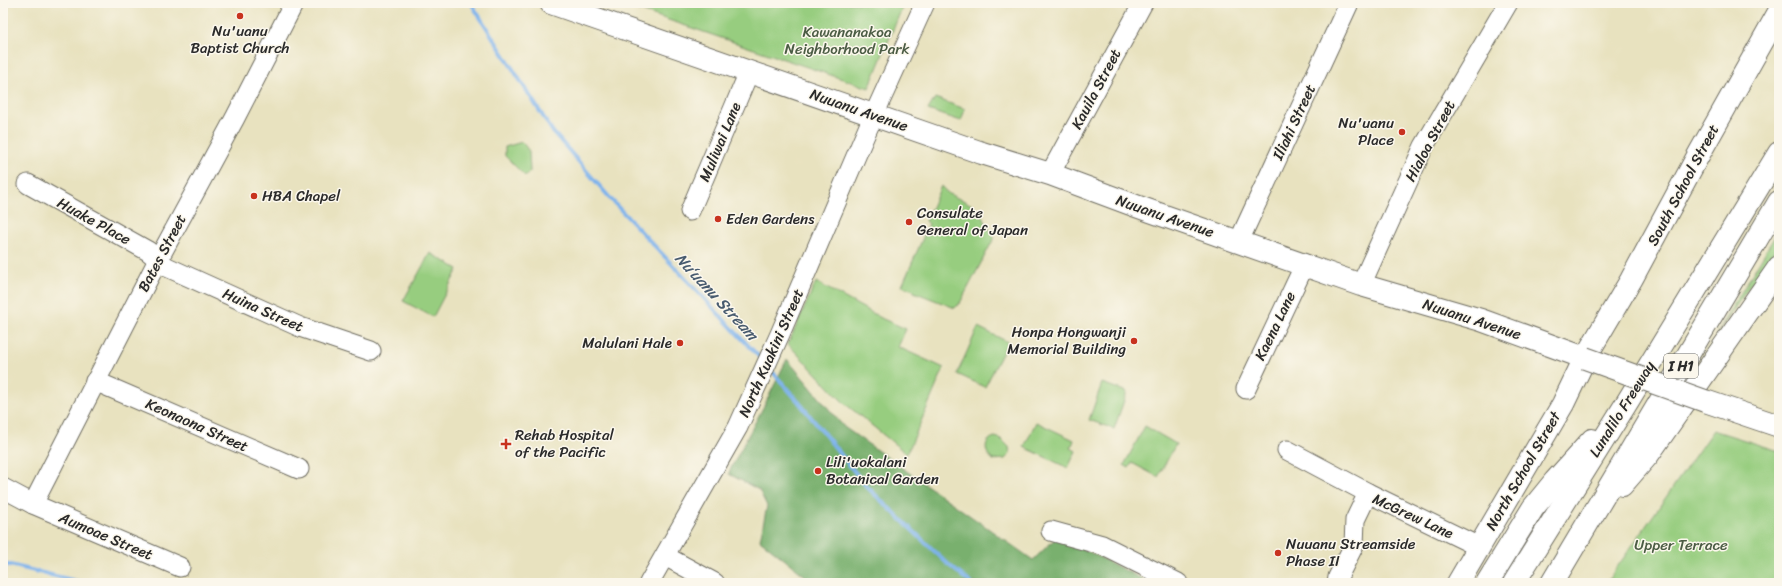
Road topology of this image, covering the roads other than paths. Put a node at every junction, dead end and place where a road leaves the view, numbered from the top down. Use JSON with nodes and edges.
{"nodes":[{"id":1,"x":294,"y":3,"type":"edge"},
{"id":2,"x":551,"y":3,"type":"edge"},
{"id":3,"x":925,"y":3,"type":"edge"},
{"id":4,"x":1143,"y":3,"type":"edge"},
{"id":5,"x":1349,"y":3,"type":"edge"},
{"id":6,"x":1508,"y":3,"type":"edge"},
{"id":7,"x":580,"y":8,"type":"edge"},
{"id":8,"x":1779,"y":12,"type":"edge"},
{"id":9,"x":749,"y":72,"type":"junction"},
{"id":10,"x":874,"y":114,"type":"junction"},
{"id":11,"x":1779,"y":153,"type":"edge"},
{"id":12,"x":1050,"y":174,"type":"junction"},
{"id":13,"x":28,"y":184,"type":"dead end"},
{"id":14,"x":1779,"y":202,"type":"edge"},
{"id":15,"x":690,"y":211,"type":"dead end"},
{"id":16,"x":1239,"y":241,"type":"junction"},
{"id":17,"x":158,"y":260,"type":"junction"},
{"id":18,"x":1305,"y":264,"type":"junction"},
{"id":19,"x":1779,"y":267,"type":"edge"},
{"id":20,"x":1361,"y":285,"type":"junction"},
{"id":21,"x":372,"y":351,"type":"dead end"},
{"id":22,"x":1585,"y":358,"type":"junction"},
{"id":23,"x":95,"y":381,"type":"junction"},
{"id":24,"x":1246,"y":388,"type":"dead end"},
{"id":25,"x":1626,"y":404,"type":"junction"},
{"id":26,"x":1779,"y":426,"type":"edge"},
{"id":27,"x":1287,"y":450,"type":"dead end"},
{"id":28,"x":299,"y":469,"type":"dead end"},
{"id":29,"x":3,"y":488,"type":"edge"},
{"id":30,"x":1368,"y":492,"type":"junction"},
{"id":31,"x":33,"y":504,"type":"junction"},
{"id":32,"x":1584,"y":530,"type":"junction"},
{"id":33,"x":1051,"y":531,"type":"dead end"},
{"id":34,"x":1480,"y":547,"type":"junction"},
{"id":35,"x":665,"y":556,"type":"junction"},
{"id":36,"x":180,"y":567,"type":"dead end"},
{"id":37,"x":649,"y":583,"type":"edge"},
{"id":38,"x":714,"y":583,"type":"edge"},
{"id":39,"x":1178,"y":583,"type":"edge"},
{"id":40,"x":1337,"y":583,"type":"edge"},
{"id":41,"x":1458,"y":583,"type":"edge"},
{"id":42,"x":1487,"y":583,"type":"edge"},
{"id":43,"x":1514,"y":583,"type":"edge"},
{"id":44,"x":1552,"y":583,"type":"edge"}],
"edges":[{"from":1,"to":17,"type":"street","name":"Bates Street"},
{"from":2,"to":7,"type":"main road","name":"Nuuanu Avenue"},
{"from":3,"to":10,"type":"street","name":"North Kuakini Street"},
{"from":4,"to":12,"type":"street","name":"Kauila Street"},
{"from":5,"to":16,"type":"street","name":"Iliahi Street"},
{"from":6,"to":20,"type":"street","name":"Hialoa Street"},
{"from":7,"to":9,"type":"main road","name":"Nuuanu Avenue"},
{"from":8,"to":22,"type":"main road","name":"South School Street"},
{"from":9,"to":10,"type":"main road","name":"Nuuanu Avenue"},
{"from":9,"to":15,"type":"street","name":"Muliwai Lane"},
{"from":10,"to":12,"type":"main road","name":"Nuuanu Avenue"},
{"from":10,"to":35,"type":"street","name":"North Kuakini Street"},
{"from":11,"to":25,"type":"main road","name":"Lunalilo Freeway","number":"I H1"},
{"from":12,"to":16,"type":"main road","name":"Nuuanu Avenue"},
{"from":13,"to":17,"type":"street","name":"Huake Place"},
{"from":14,"to":32,"type":"main road","name":"Lunalilo Freeway","number":"I H1"},
{"from":16,"to":18,"type":"main road","name":"Nuuanu Avenue"},
{"from":17,"to":21,"type":"street","name":"Huina Street"},
{"from":17,"to":23,"type":"street","name":"Bates Street"},
{"from":18,"to":20,"type":"main road","name":"Nuuanu Avenue"},
{"from":18,"to":24,"type":"street","name":"Kaena Lane"},
{"from":19,"to":32,"type":"main road"},
{"from":20,"to":22,"type":"main road","name":"Nuuanu Avenue"},
{"from":22,"to":26,"type":"main road","name":"Nuuanu Avenue","bridge":true},
{"from":22,"to":34,"type":"main road","name":"North School Street"},
{"from":23,"to":28,"type":"street","name":"Keonaona Street"},
{"from":23,"to":31,"type":"street","name":"Bates Street"},
{"from":25,"to":42,"type":"main road"},
{"from":25,"to":43,"type":"main road","name":"Lunalilo Freeway","number":"I H1"},
{"from":27,"to":30,"type":"street"},
{"from":29,"to":31,"type":"street","name":"Aumoae Street"},
{"from":30,"to":34,"type":"street","name":"McGrew Lane"},
{"from":30,"to":40,"type":"street","name":"McGrew Lane"},
{"from":31,"to":36,"type":"street","name":"Aumoae Street"},
{"from":32,"to":44,"type":"main road","name":"Lunalilo Freeway","number":"I H1"},
{"from":33,"to":39,"type":"street"},
{"from":34,"to":41,"type":"main road","name":"North School Street"},
{"from":35,"to":37,"type":"street","name":"North Kuakini Street"},
{"from":35,"to":38,"type":"street"}]}
